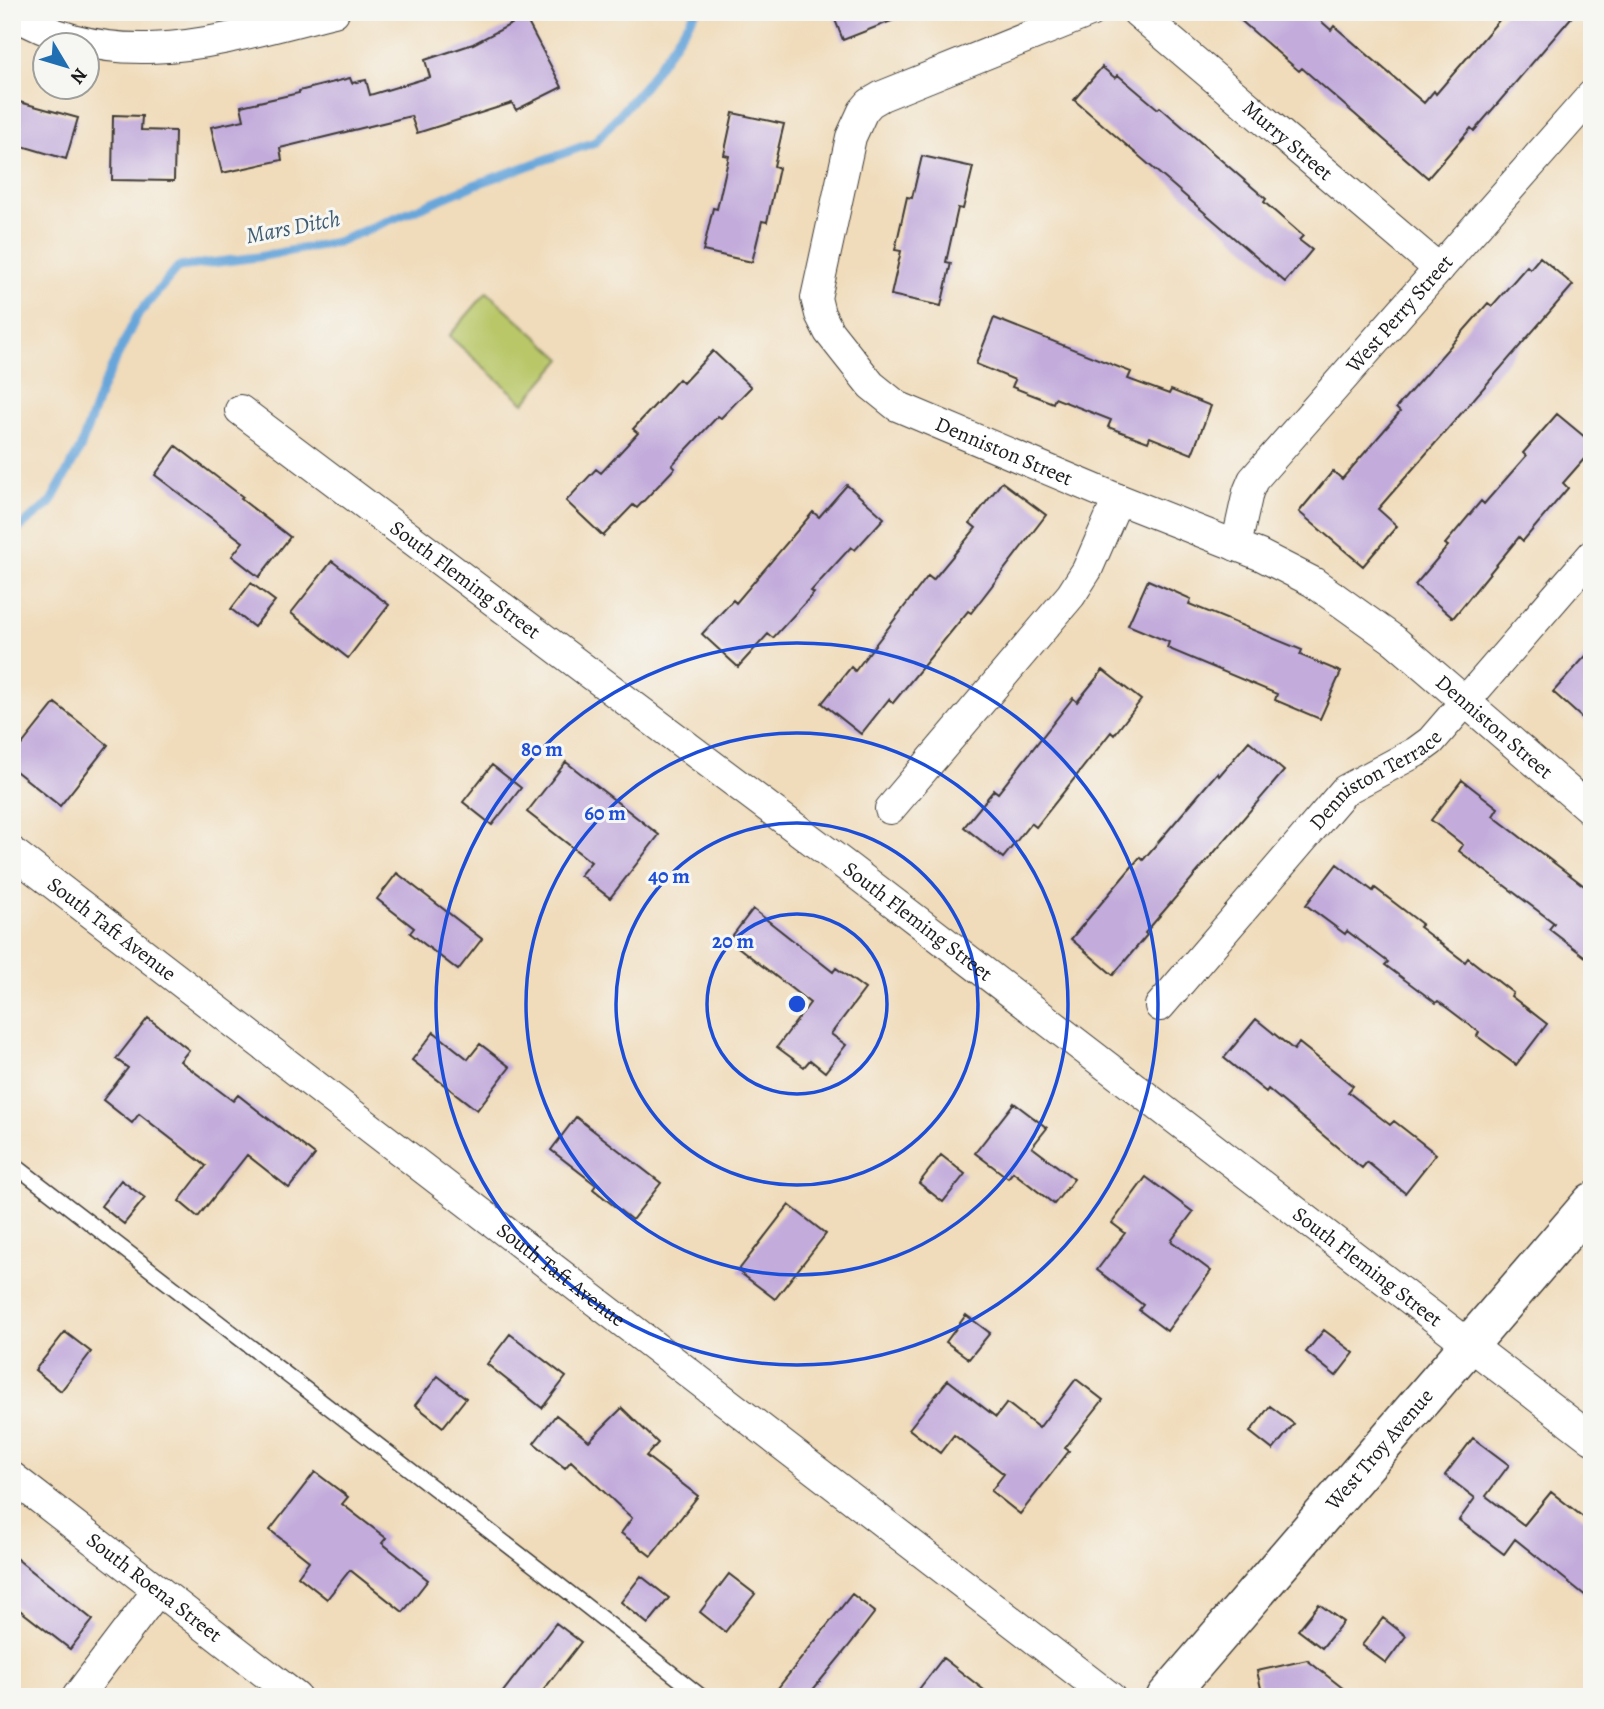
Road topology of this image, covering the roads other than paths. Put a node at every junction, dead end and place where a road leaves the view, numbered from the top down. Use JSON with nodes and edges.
{"nodes":[{"id":1,"x":334,"y":12,"type":"edge"},
{"id":2,"x":1090,"y":12,"type":"edge"},
{"id":3,"x":1137,"y":12,"type":"edge"},
{"id":4,"x":12,"y":13,"type":"edge"},
{"id":5,"x":1592,"y":95,"type":"edge"},
{"id":6,"x":1439,"y":269,"type":"junction"},
{"id":7,"x":240,"y":410,"type":"dead end"},
{"id":8,"x":1118,"y":499,"type":"junction"},
{"id":9,"x":1236,"y":545,"type":"junction"},
{"id":10,"x":1592,"y":555,"type":"edge"},
{"id":11,"x":1464,"y":702,"type":"junction"},
{"id":12,"x":890,"y":809,"type":"dead end"},
{"id":13,"x":1592,"y":811,"type":"edge"},
{"id":14,"x":12,"y":852,"type":"edge"},
{"id":15,"x":1160,"y":1006,"type":"dead end"},
{"id":16,"x":12,"y":1163,"type":"edge"},
{"id":17,"x":1592,"y":1202,"type":"edge"},
{"id":18,"x":1469,"y":1346,"type":"junction"},
{"id":19,"x":1592,"y":1439,"type":"edge"},
{"id":20,"x":12,"y":1477,"type":"edge"},
{"id":21,"x":158,"y":1590,"type":"junction"},
{"id":22,"x":77,"y":1697,"type":"edge"},
{"id":23,"x":296,"y":1697,"type":"edge"},
{"id":24,"x":702,"y":1697,"type":"edge"},
{"id":25,"x":1110,"y":1697,"type":"edge"},
{"id":26,"x":1166,"y":1697,"type":"edge"}],
"edges":[{"from":1,"to":4,"type":"street"},
{"from":2,"to":8,"type":"street","name":"Denniston Street"},
{"from":3,"to":6,"type":"street","name":"Murry Street"},
{"from":5,"to":6,"type":"street","name":"West Perry Street"},
{"from":6,"to":9,"type":"street","name":"West Perry Street"},
{"from":7,"to":18,"type":"street","name":"South Fleming Street"},
{"from":8,"to":9,"type":"street","name":"Denniston Street"},
{"from":8,"to":12,"type":"street"},
{"from":9,"to":11,"type":"street","name":"Denniston Street"},
{"from":10,"to":11,"type":"street","name":"Denniston Terrace"},
{"from":11,"to":13,"type":"street","name":"Denniston Street"},
{"from":11,"to":15,"type":"street","name":"Denniston Terrace"},
{"from":14,"to":25,"type":"street","name":"South Taft Avenue"},
{"from":16,"to":24,"type":"lane"},
{"from":17,"to":18,"type":"street","name":"West Troy Avenue"},
{"from":18,"to":19,"type":"street","name":"South Fleming Street"},
{"from":18,"to":26,"type":"street","name":"West Troy Avenue"},
{"from":20,"to":21,"type":"street","name":"South Roena Street"},
{"from":21,"to":22,"type":"street"},
{"from":21,"to":23,"type":"street","name":"South Roena Street"}]}
